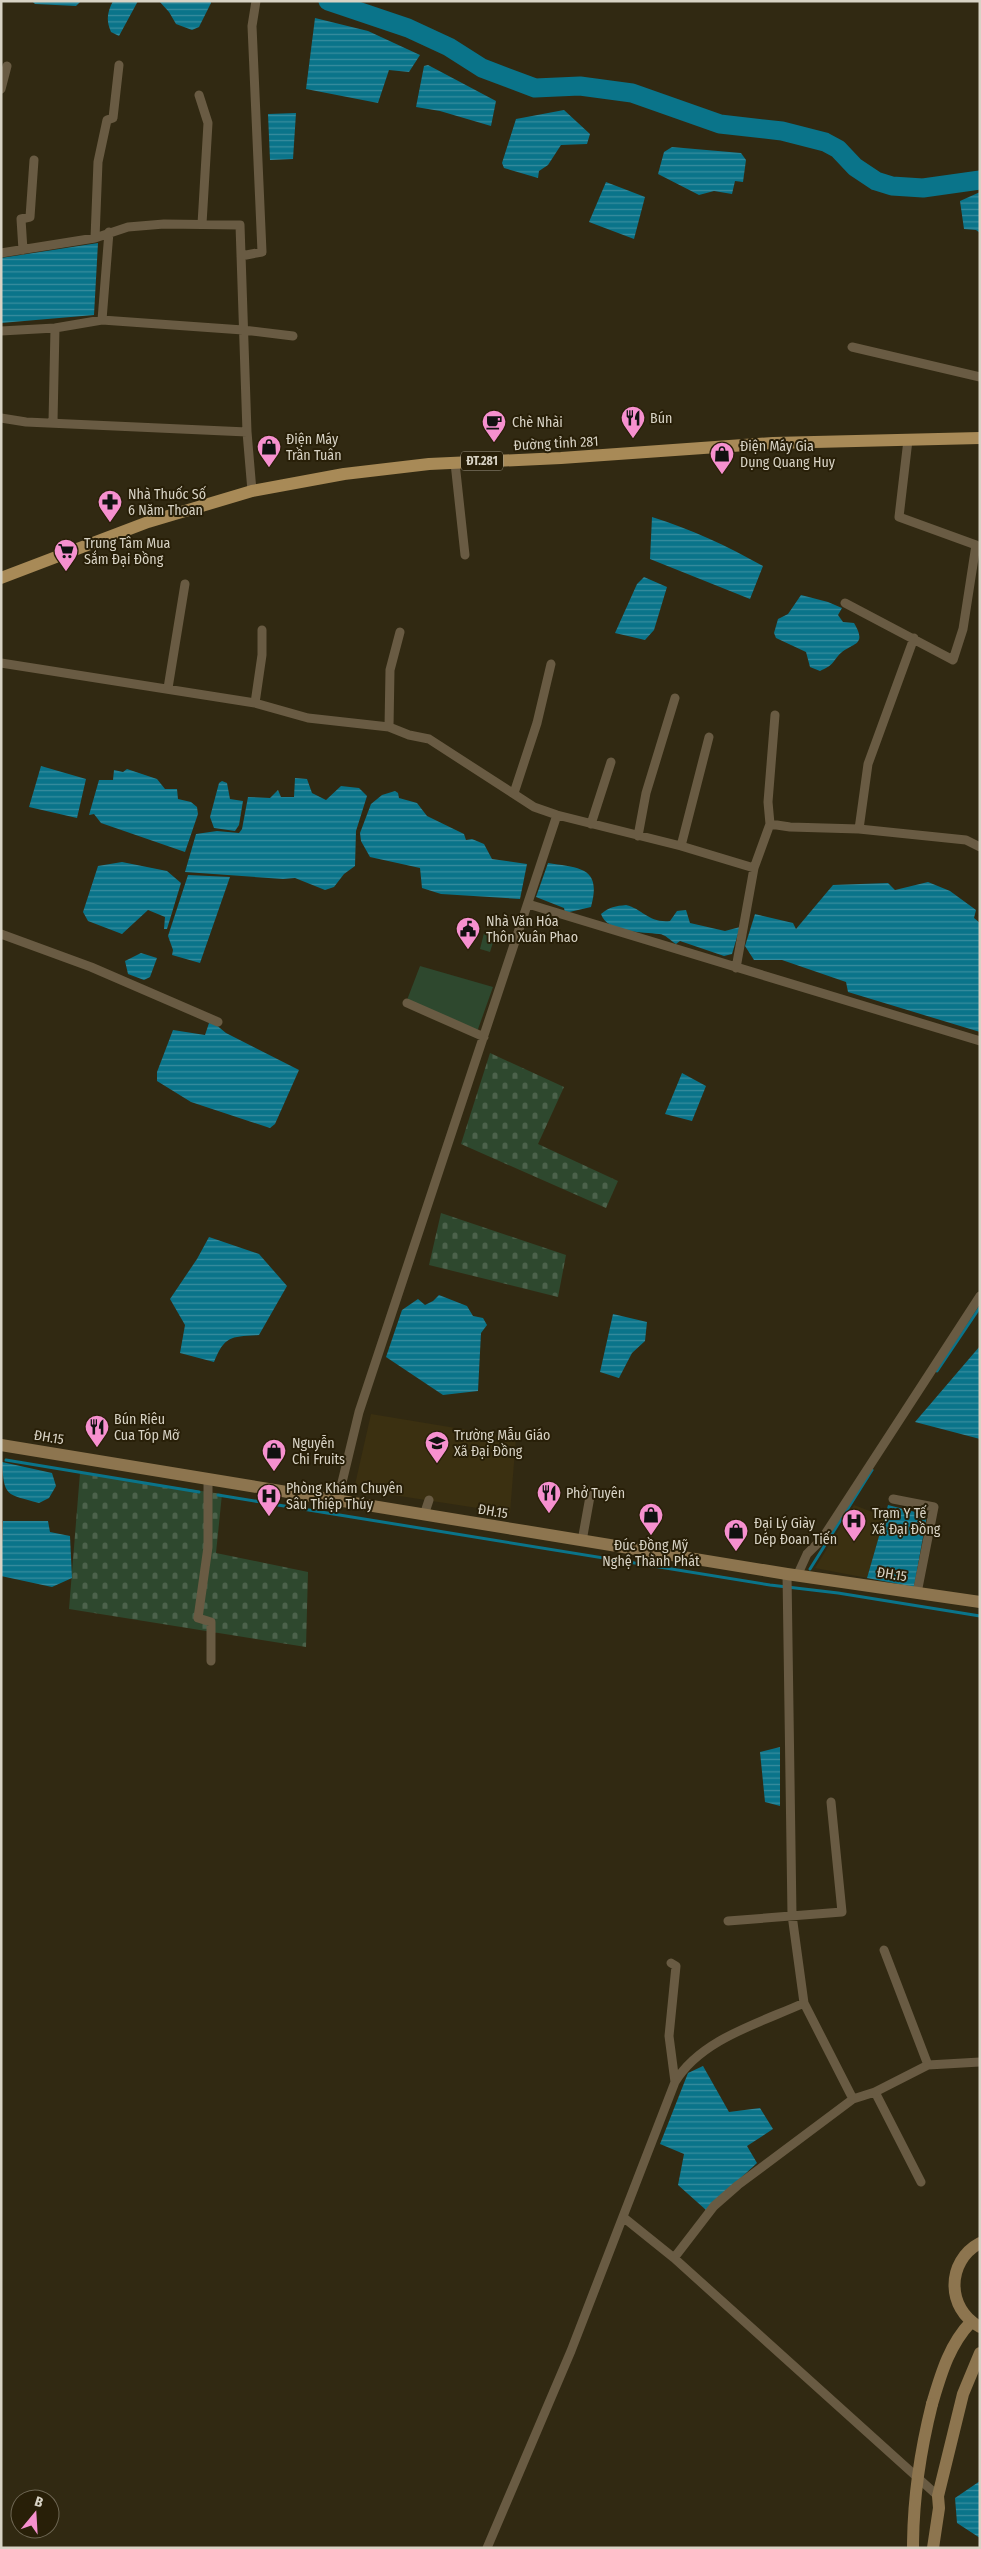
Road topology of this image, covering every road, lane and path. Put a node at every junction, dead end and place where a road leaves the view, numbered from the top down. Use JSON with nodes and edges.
{"nodes":[{"id":1,"x":256,"y":1,"type":"edge"},
{"id":2,"x":119,"y":65,"type":"dead end"},
{"id":3,"x":7,"y":66,"type":"dead end"},
{"id":4,"x":1,"y":89,"type":"edge"},
{"id":5,"x":199,"y":94,"type":"dead end"},
{"id":6,"x":34,"y":160,"type":"dead end"},
{"id":7,"x":202,"y":224,"type":"junction"},
{"id":8,"x":109,"y":232,"type":"junction"},
{"id":9,"x":95,"y":238,"type":"junction"},
{"id":10,"x":24,"y":250,"type":"junction"},
{"id":11,"x":1,"y":253,"type":"edge"},
{"id":12,"x":241,"y":256,"type":"junction"},
{"id":13,"x":102,"y":320,"type":"junction"},
{"id":14,"x":55,"y":328,"type":"junction"},
{"id":15,"x":243,"y":330,"type":"junction"},
{"id":16,"x":1,"y":331,"type":"edge"},
{"id":17,"x":293,"y":336,"type":"dead end"},
{"id":18,"x":852,"y":347,"type":"dead end"},
{"id":19,"x":980,"y":377,"type":"edge"},
{"id":20,"x":1,"y":418,"type":"edge"},
{"id":21,"x":53,"y":422,"type":"junction"},
{"id":22,"x":247,"y":432,"type":"junction"},
{"id":23,"x":980,"y":438,"type":"edge"},
{"id":24,"x":908,"y":440,"type":"junction"},
{"id":25,"x":455,"y":463,"type":"junction"},
{"id":26,"x":252,"y":491,"type":"junction"},
{"id":27,"x":466,"y":555,"type":"dead end"},
{"id":28,"x":1,"y":578,"type":"edge"},
{"id":29,"x":185,"y":584,"type":"dead end"},
{"id":30,"x":845,"y":603,"type":"dead end"},
{"id":31,"x":262,"y":630,"type":"dead end"},
{"id":32,"x":400,"y":632,"type":"dead end"},
{"id":33,"x":914,"y":638,"type":"junction"},
{"id":34,"x":1,"y":663,"type":"edge"},
{"id":35,"x":551,"y":664,"type":"dead end"},
{"id":36,"x":168,"y":688,"type":"junction"},
{"id":37,"x":674,"y":698,"type":"dead end"},
{"id":38,"x":255,"y":703,"type":"junction"},
{"id":39,"x":775,"y":715,"type":"dead end"},
{"id":40,"x":389,"y":727,"type":"junction"},
{"id":41,"x":710,"y":737,"type":"dead end"},
{"id":42,"x":611,"y":762,"type":"dead end"},
{"id":43,"x":514,"y":793,"type":"junction"},
{"id":44,"x":557,"y":815,"type":"junction"},
{"id":45,"x":591,"y":824,"type":"junction"},
{"id":46,"x":770,"y":824,"type":"junction"},
{"id":47,"x":858,"y":829,"type":"junction"},
{"id":48,"x":638,"y":836,"type":"junction"},
{"id":49,"x":978,"y":842,"type":"edge"},
{"id":50,"x":681,"y":846,"type":"junction"},
{"id":51,"x":754,"y":868,"type":"junction"},
{"id":52,"x":528,"y":904,"type":"junction"},
{"id":53,"x":1,"y":934,"type":"edge"},
{"id":54,"x":736,"y":968,"type":"junction"},
{"id":55,"x":407,"y":1003,"type":"dead end"},
{"id":56,"x":218,"y":1022,"type":"dead end"},
{"id":57,"x":484,"y":1037,"type":"junction"},
{"id":58,"x":980,"y":1041,"type":"edge"},
{"id":59,"x":980,"y":1296,"type":"edge"},
{"id":60,"x":1,"y":1445,"type":"edge"},
{"id":61,"x":208,"y":1480,"type":"junction"},
{"id":62,"x":269,"y":1489,"type":"junction"},
{"id":63,"x":591,"y":1492,"type":"dead end"},
{"id":64,"x":338,"y":1499,"type":"junction"},
{"id":65,"x":893,"y":1499,"type":"dead end"},
{"id":66,"x":429,"y":1500,"type":"dead end"},
{"id":67,"x":270,"y":1510,"type":"dead end"},
{"id":68,"x":424,"y":1515,"type":"junction"},
{"id":69,"x":582,"y":1541,"type":"junction"},
{"id":70,"x":792,"y":1575,"type":"junction"},
{"id":71,"x":917,"y":1593,"type":"junction"},
{"id":72,"x":975,"y":1600,"type":"edge"},
{"id":73,"x":210,"y":1661,"type":"dead end"},
{"id":74,"x":831,"y":1802,"type":"dead end"},
{"id":75,"x":792,"y":1915,"type":"junction"},
{"id":76,"x":728,"y":1921,"type":"dead end"},
{"id":77,"x":884,"y":1950,"type":"dead end"},
{"id":78,"x":671,"y":1963,"type":"dead end"},
{"id":79,"x":804,"y":2003,"type":"junction"},
{"id":80,"x":980,"y":2062,"type":"edge"},
{"id":81,"x":928,"y":2065,"type":"junction"},
{"id":82,"x":675,"y":2082,"type":"junction"},
{"id":83,"x":875,"y":2092,"type":"junction"},
{"id":84,"x":853,"y":2099,"type":"junction"},
{"id":85,"x":921,"y":2182,"type":"dead end"},
{"id":86,"x":623,"y":2217,"type":"junction"},
{"id":87,"x":980,"y":2243,"type":"edge"},
{"id":88,"x":674,"y":2258,"type":"junction"},
{"id":89,"x":975,"y":2325,"type":"edge"},
{"id":90,"x":980,"y":2353,"type":"edge"},
{"id":91,"x":938,"y":2496,"type":"junction"},
{"id":92,"x":487,"y":2548,"type":"edge"},
{"id":93,"x":913,"y":2548,"type":"edge"},
{"id":94,"x":933,"y":2548,"type":"edge"}],
"edges":[{"from":1,"to":12,"type":"street"},
{"from":2,"to":9,"type":"street"},
{"from":3,"to":4,"type":"street"},
{"from":5,"to":7,"type":"street"},
{"from":6,"to":10,"type":"street"},
{"from":7,"to":8,"type":"street"},
{"from":7,"to":12,"type":"street"},
{"from":8,"to":9,"type":"street"},
{"from":8,"to":13,"type":"street"},
{"from":9,"to":10,"type":"street"},
{"from":10,"to":11,"type":"street"},
{"from":12,"to":15,"type":"street"},
{"from":13,"to":14,"type":"street"},
{"from":13,"to":15,"type":"street"},
{"from":14,"to":16,"type":"street"},
{"from":14,"to":21,"type":"street"},
{"from":15,"to":17,"type":"street"},
{"from":15,"to":22,"type":"street"},
{"from":18,"to":19,"type":"street"},
{"from":20,"to":21,"type":"street"},
{"from":21,"to":22,"type":"street"},
{"from":22,"to":26,"type":"street"},
{"from":23,"to":24,"type":"main road","name":"Đường tỉnh 281","number":"ĐT.281"},
{"from":24,"to":25,"type":"main road","name":"Đường tỉnh 281","number":"ĐT.281"},
{"from":24,"to":33,"type":"street"},
{"from":25,"to":26,"type":"main road","name":"Đường tỉnh 281","number":"ĐT.281"},
{"from":25,"to":27,"type":"street"},
{"from":26,"to":28,"type":"main road","name":"Đường tỉnh 281","number":"ĐT.281"},
{"from":29,"to":36,"type":"street"},
{"from":30,"to":33,"type":"street"},
{"from":31,"to":38,"type":"street"},
{"from":32,"to":40,"type":"street"},
{"from":33,"to":47,"type":"street"},
{"from":34,"to":36,"type":"street"},
{"from":35,"to":43,"type":"street"},
{"from":36,"to":38,"type":"street"},
{"from":37,"to":48,"type":"street"},
{"from":38,"to":40,"type":"street"},
{"from":39,"to":46,"type":"street"},
{"from":40,"to":43,"type":"street"},
{"from":41,"to":50,"type":"street"},
{"from":42,"to":45,"type":"street"},
{"from":43,"to":44,"type":"street"},
{"from":44,"to":45,"type":"street"},
{"from":44,"to":52,"type":"street"},
{"from":45,"to":48,"type":"street"},
{"from":46,"to":47,"type":"street"},
{"from":46,"to":51,"type":"street"},
{"from":47,"to":49,"type":"street"},
{"from":48,"to":50,"type":"street"},
{"from":50,"to":51,"type":"street"},
{"from":51,"to":54,"type":"street"},
{"from":52,"to":54,"type":"street"},
{"from":52,"to":57,"type":"street"},
{"from":53,"to":56,"type":"street"},
{"from":54,"to":58,"type":"street"},
{"from":55,"to":57,"type":"street"},
{"from":57,"to":64,"type":"street"},
{"from":59,"to":70,"type":"street"},
{"from":60,"to":61,"type":"main road","name":"ĐH.15","number":"ĐH.15"},
{"from":61,"to":62,"type":"main road","name":"ĐH.15","number":"ĐH.15"},
{"from":61,"to":73,"type":"street"},
{"from":62,"to":64,"type":"main road","name":"ĐH.15","number":"ĐH.15"},
{"from":62,"to":67,"type":"street"},
{"from":63,"to":69,"type":"street"},
{"from":64,"to":68,"type":"main road","name":"ĐH.15","number":"ĐH.15"},
{"from":65,"to":71,"type":"street"},
{"from":66,"to":68,"type":"street"},
{"from":68,"to":69,"type":"main road","name":"ĐH.15","number":"ĐH.15"},
{"from":69,"to":70,"type":"main road","name":"ĐH.15","number":"ĐH.15"},
{"from":70,"to":71,"type":"main road","name":"ĐH.15","number":"ĐH.15"},
{"from":70,"to":75,"type":"street"},
{"from":71,"to":72,"type":"main road","name":"ĐH.15","number":"ĐH.15"},
{"from":74,"to":75,"type":"street"},
{"from":75,"to":76,"type":"street"},
{"from":75,"to":79,"type":"street"},
{"from":77,"to":81,"type":"street"},
{"from":78,"to":82,"type":"street"},
{"from":79,"to":82,"type":"street"},
{"from":79,"to":84,"type":"street"},
{"from":80,"to":81,"type":"street"},
{"from":81,"to":83,"type":"street"},
{"from":82,"to":86,"type":"street"},
{"from":83,"to":84,"type":"street"},
{"from":83,"to":85,"type":"street"},
{"from":84,"to":88,"type":"street"},
{"from":86,"to":88,"type":"street"},
{"from":86,"to":92,"type":"street"},
{"from":87,"to":89,"type":"main road"},
{"from":88,"to":91,"type":"street"},
{"from":89,"to":93,"type":"main road","bridge":true},
{"from":90,"to":91,"type":"main road"},
{"from":91,"to":94,"type":"main road"}]}
